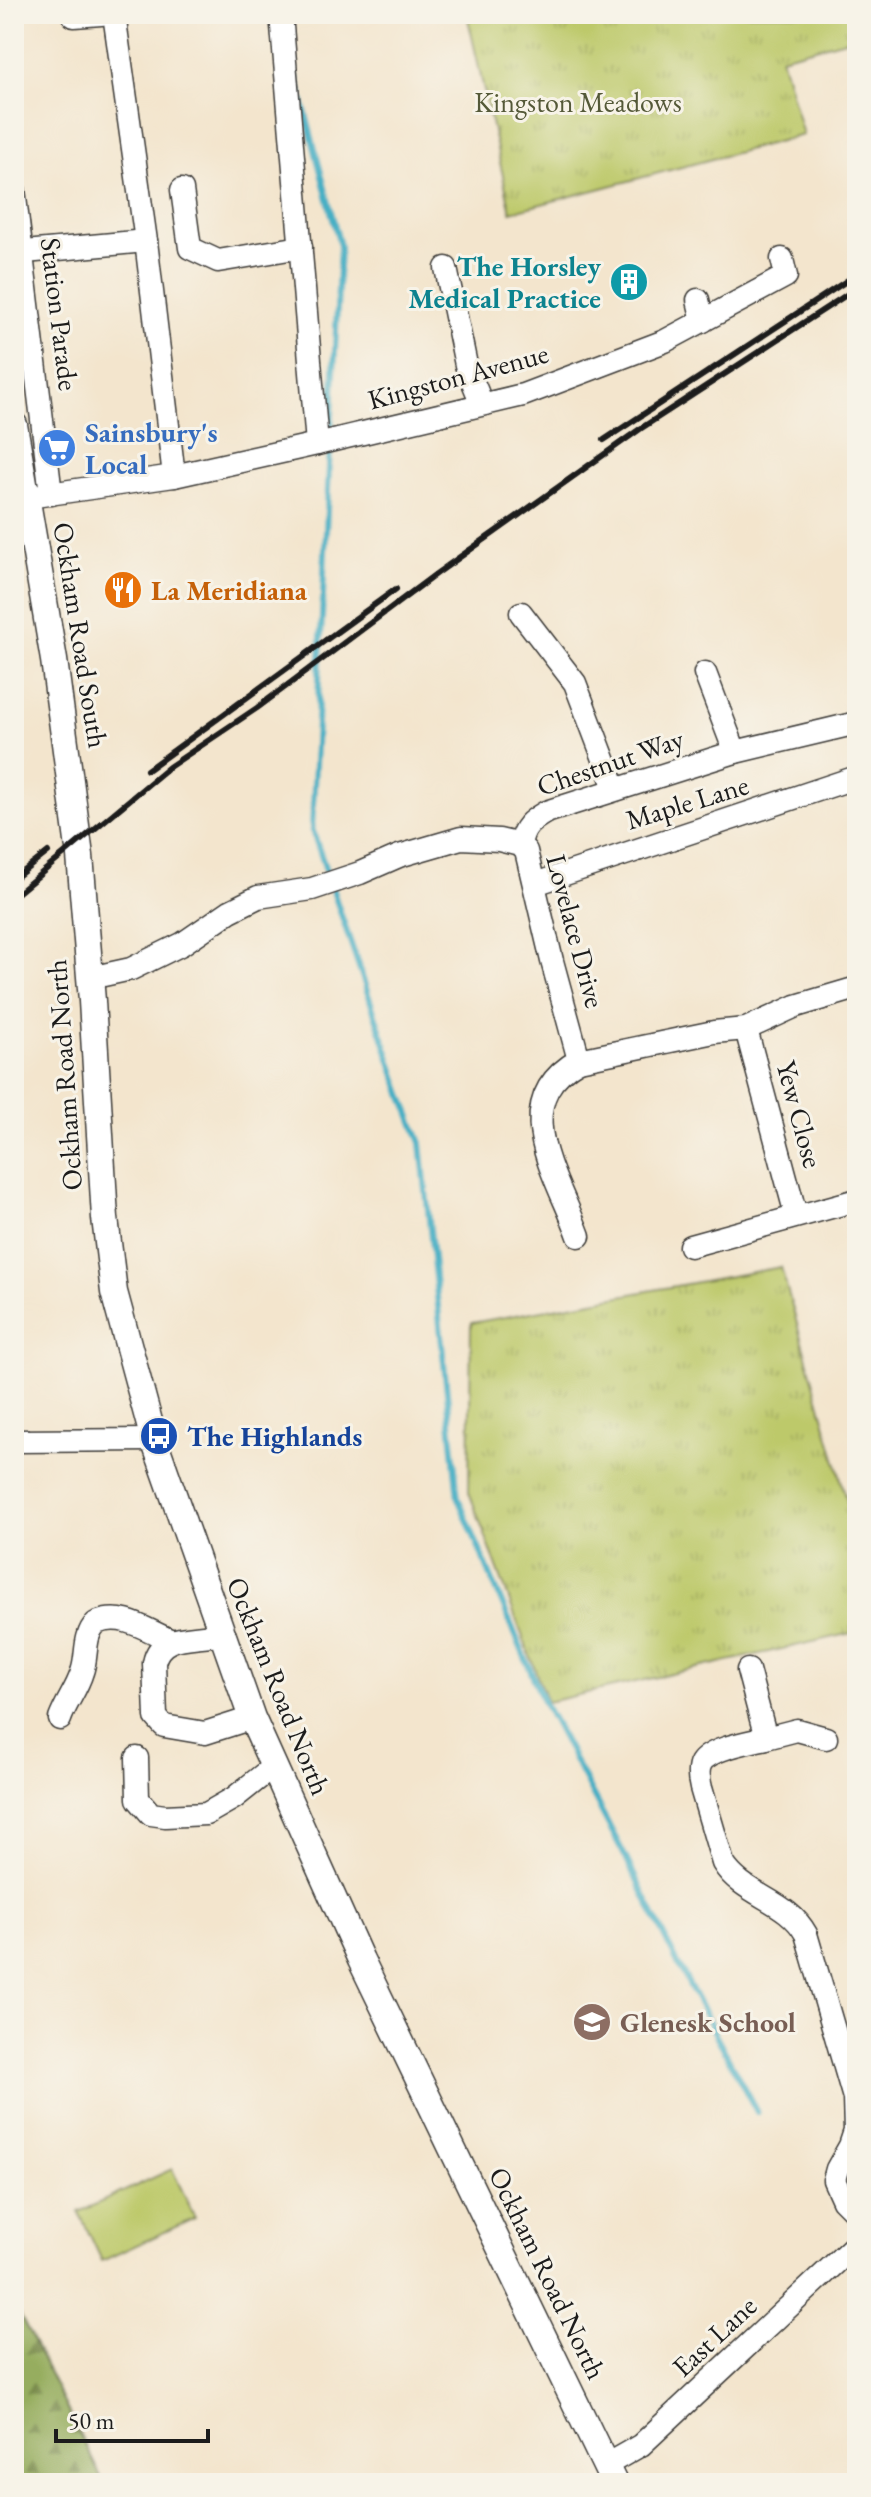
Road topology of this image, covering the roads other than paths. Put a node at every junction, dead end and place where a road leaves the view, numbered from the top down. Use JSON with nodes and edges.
{"nodes":[{"id":1,"x":101,"y":14,"type":"edge"},
{"id":2,"x":114,"y":14,"type":"edge"},
{"id":3,"x":281,"y":14,"type":"edge"},
{"id":4,"x":74,"y":16,"type":"dead end"},
{"id":5,"x":14,"y":189,"type":"edge"},
{"id":6,"x":182,"y":190,"type":"dead end"},
{"id":7,"x":146,"y":241,"type":"junction"},
{"id":8,"x":301,"y":247,"type":"junction"},
{"id":9,"x":18,"y":253,"type":"edge"},
{"id":10,"x":784,"y":267,"type":"dead end"},
{"id":11,"x":446,"y":268,"type":"dead end"},
{"id":12,"x":482,"y":404,"type":"junction"},
{"id":13,"x":14,"y":425,"type":"edge"},
{"id":14,"x":317,"y":444,"type":"junction"},
{"id":15,"x":174,"y":476,"type":"junction"},
{"id":16,"x":31,"y":497,"type":"edge"},
{"id":17,"x":24,"y":545,"type":"edge"},
{"id":18,"x":521,"y":613,"type":"dead end"},
{"id":19,"x":705,"y":673,"type":"dead end"},
{"id":20,"x":857,"y":723,"type":"edge"},
{"id":21,"x":735,"y":752,"type":"junction"},
{"id":22,"x":857,"y":777,"type":"edge"},
{"id":23,"x":615,"y":788,"type":"junction"},
{"id":24,"x":520,"y":845,"type":"junction"},
{"id":25,"x":80,"y":856,"type":"joint"},
{"id":26,"x":535,"y":884,"type":"junction"},
{"id":27,"x":90,"y":978,"type":"junction"},
{"id":28,"x":857,"y":988,"type":"edge"},
{"id":29,"x":746,"y":1029,"type":"junction"},
{"id":30,"x":579,"y":1060,"type":"junction"},
{"id":31,"x":857,"y":1200,"type":"edge"},
{"id":32,"x":796,"y":1215,"type":"junction"},
{"id":33,"x":579,"y":1236,"type":"dead end"},
{"id":34,"x":690,"y":1246,"type":"dead end"},
{"id":35,"x":154,"y":1440,"type":"junction"},
{"id":36,"x":14,"y":1441,"type":"edge"},
{"id":37,"x":221,"y":1633,"type":"junction"},
{"id":38,"x":170,"y":1640,"type":"junction"},
{"id":39,"x":748,"y":1670,"type":"dead end"},
{"id":40,"x":252,"y":1718,"type":"junction"},
{"id":41,"x":60,"y":1719,"type":"dead end"},
{"id":42,"x":766,"y":1738,"type":"junction"},
{"id":43,"x":826,"y":1738,"type":"dead end"},
{"id":44,"x":137,"y":1758,"type":"dead end"},
{"id":45,"x":274,"y":1766,"type":"junction"},
{"id":46,"x":857,"y":2214,"type":"edge"},
{"id":47,"x":857,"y":2243,"type":"edge"},
{"id":48,"x":610,"y":2474,"type":"edge"}],
"edges":[{"from":1,"to":4,"type":"street"},
{"from":2,"to":7,"type":"street"},
{"from":3,"to":8,"type":"street"},
{"from":5,"to":9,"type":"street","name":"Station Parade"},
{"from":6,"to":8,"type":"street"},
{"from":7,"to":9,"type":"street"},
{"from":7,"to":15,"type":"street"},
{"from":8,"to":14,"type":"street"},
{"from":9,"to":16,"type":"street","name":"Station Parade"},
{"from":10,"to":12,"type":"street","name":"Kingston Avenue"},
{"from":11,"to":12,"type":"street"},
{"from":12,"to":14,"type":"street","name":"Kingston Avenue"},
{"from":13,"to":16,"type":"main road","name":"Ockham Road South"},
{"from":14,"to":15,"type":"street","name":"Kingston Avenue"},
{"from":15,"to":16,"type":"street","name":"Kingston Avenue"},
{"from":16,"to":17,"type":"main road","name":"Ockham Road South"},
{"from":17,"to":25,"type":"main road","name":"Ockham Road South"},
{"from":18,"to":23,"type":"street"},
{"from":19,"to":21,"type":"street"},
{"from":20,"to":21,"type":"street","name":"Chestnut Way"},
{"from":21,"to":23,"type":"street","name":"Chestnut Way"},
{"from":22,"to":26,"type":"street","name":"Maple Lane"},
{"from":23,"to":24,"type":"street","name":"Chestnut Way"},
{"from":24,"to":26,"type":"street","name":"Lovelace Drive"},
{"from":24,"to":27,"type":"street","name":"Lovelace Drive"},
{"from":25,"to":27,"type":"main road","name":"Ockham Road North"},
{"from":26,"to":30,"type":"street","name":"Lovelace Drive"},
{"from":27,"to":35,"type":"main road","name":"Ockham Road North"},
{"from":28,"to":29,"type":"street"},
{"from":29,"to":30,"type":"street"},
{"from":29,"to":32,"type":"street","name":"Yew Close"},
{"from":30,"to":33,"type":"street"},
{"from":31,"to":32,"type":"street","name":"Yew Close"},
{"from":32,"to":34,"type":"street","name":"Yew Close"},
{"from":35,"to":36,"type":"street"},
{"from":35,"to":37,"type":"main road","name":"Ockham Road North"},
{"from":37,"to":38,"type":"street"},
{"from":37,"to":40,"type":"main road","name":"Ockham Road North"},
{"from":38,"to":40,"type":"street"},
{"from":38,"to":41,"type":"street"},
{"from":39,"to":42,"type":"street"},
{"from":40,"to":45,"type":"main road","name":"Ockham Road North"},
{"from":42,"to":43,"type":"street"},
{"from":42,"to":46,"type":"street"},
{"from":44,"to":45,"type":"street"},
{"from":45,"to":48,"type":"main road","name":"Ockham Road North"},
{"from":47,"to":48,"type":"street","name":"East Lane"}]}
